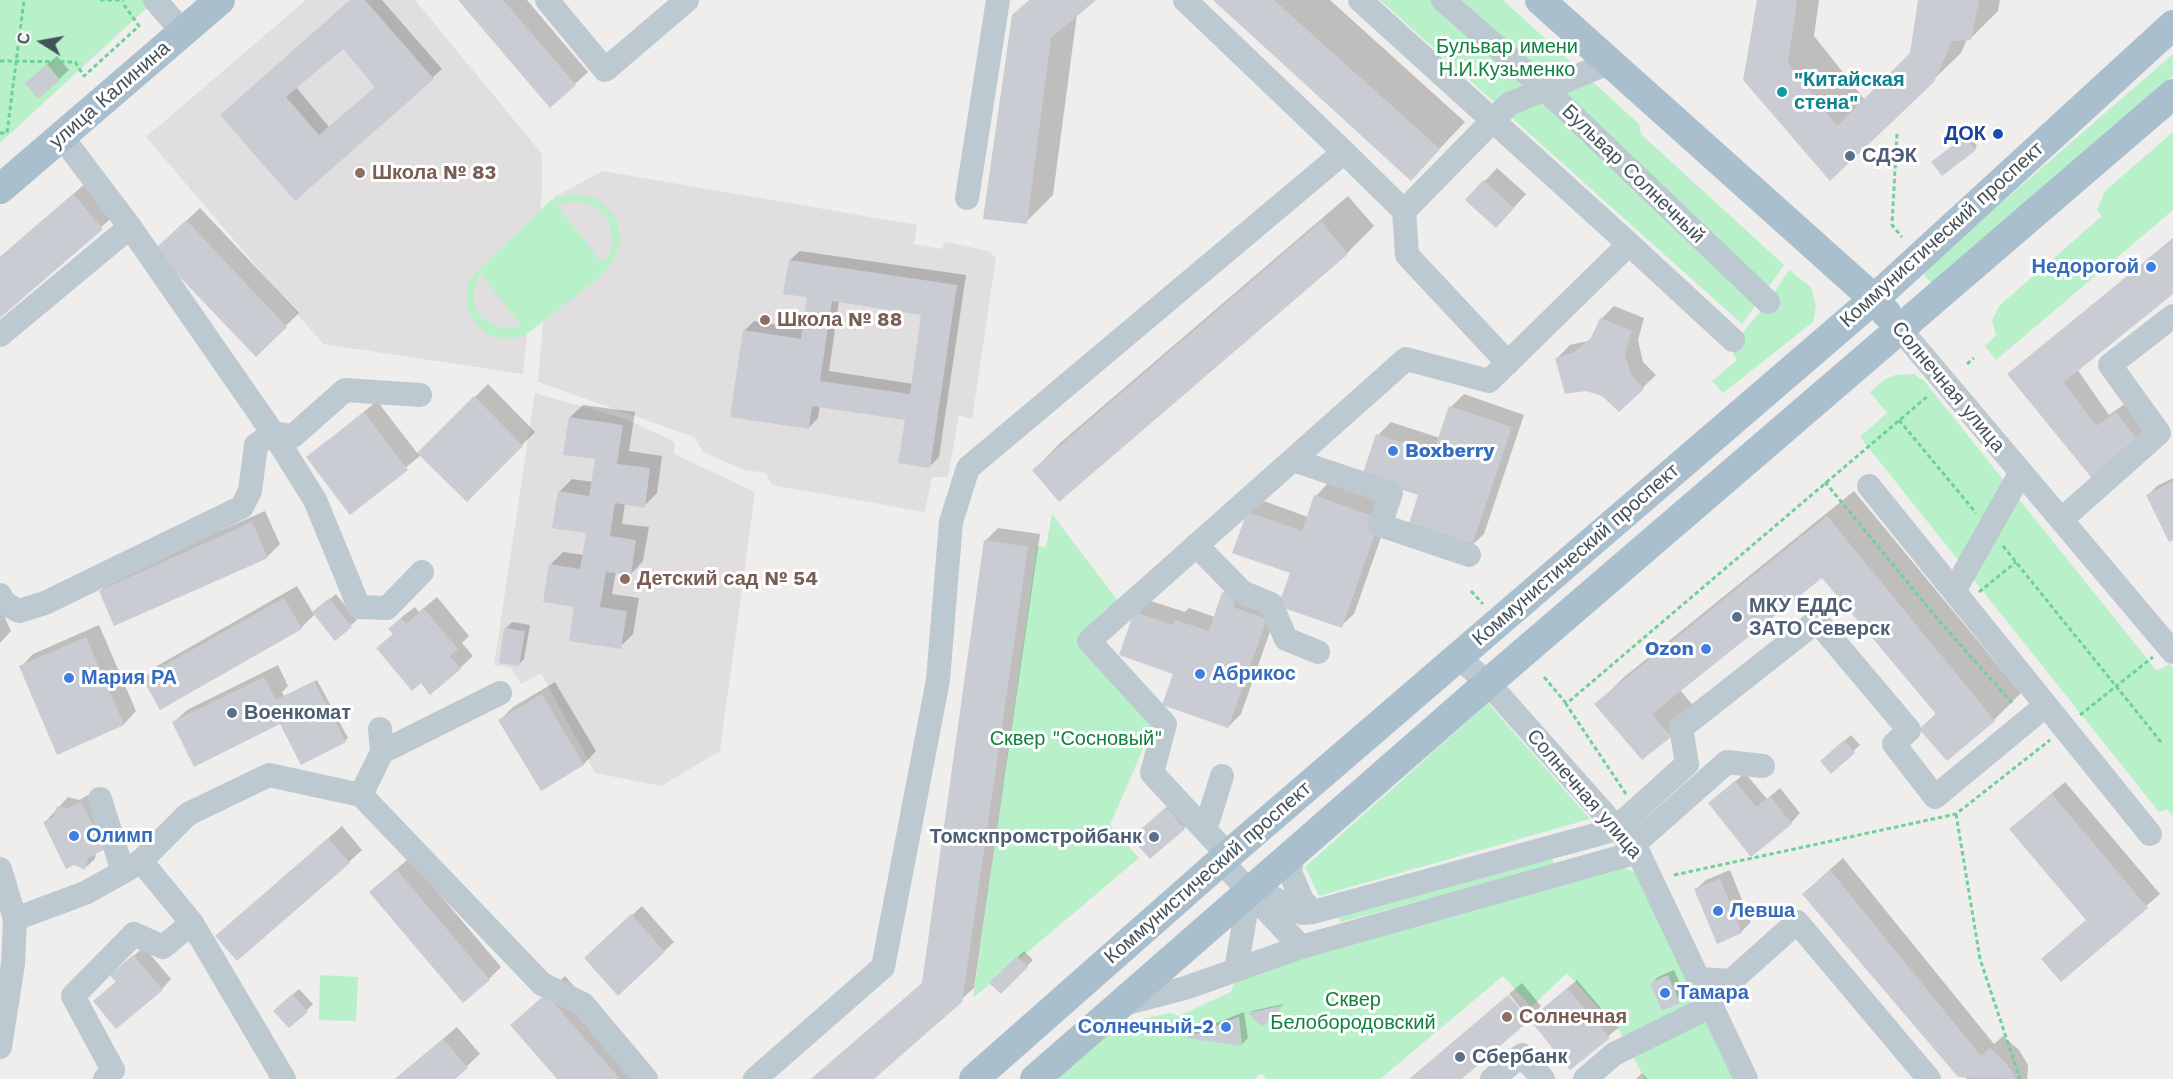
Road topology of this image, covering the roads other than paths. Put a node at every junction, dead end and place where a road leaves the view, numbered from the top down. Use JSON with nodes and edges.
{"nodes":[{"id":1,"x":155,"y":0,"type":"edge"},
{"id":2,"x":220,"y":0,"type":"edge"},
{"id":3,"x":547,"y":0,"type":"edge"},
{"id":4,"x":687,"y":0,"type":"edge"},
{"id":5,"x":998,"y":0,"type":"edge"},
{"id":6,"x":1185,"y":0,"type":"edge"},
{"id":7,"x":1360,"y":0,"type":"edge"},
{"id":8,"x":1443,"y":0,"type":"edge"},
{"id":9,"x":1540,"y":0,"type":"edge"},
{"id":10,"x":2173,"y":25,"type":"edge"},
{"id":11,"x":183,"y":32,"type":"junction"},
{"id":12,"x":1609,"y":63,"type":"junction"},
{"id":13,"x":1545,"y":89,"type":"junction"},
{"id":14,"x":2173,"y":94,"type":"edge"},
{"id":15,"x":1492,"y":120,"type":"junction"},
{"id":16,"x":62,"y":136,"type":"junction"},
{"id":17,"x":1344,"y":152,"type":"junction"},
{"id":18,"x":0,"y":189,"type":"edge"},
{"id":19,"x":967,"y":198,"type":"dead end"},
{"id":20,"x":1404,"y":211,"type":"junction"},
{"id":21,"x":130,"y":226,"type":"junction"},
{"id":22,"x":1629,"y":244,"type":"junction"},
{"id":23,"x":1874,"y":299,"type":"junction"},
{"id":24,"x":1768,"y":302,"type":"dead end"},
{"id":25,"x":2173,"y":316,"type":"edge"},
{"id":26,"x":1900,"y":329,"type":"junction"},
{"id":27,"x":0,"y":335,"type":"edge"},
{"id":28,"x":1733,"y":340,"type":"dead end"},
{"id":29,"x":1508,"y":363,"type":"junction"},
{"id":30,"x":420,"y":395,"type":"dead end"},
{"id":31,"x":273,"y":433,"type":"junction"},
{"id":32,"x":1293,"y":460,"type":"junction"},
{"id":33,"x":2020,"y":474,"type":"junction"},
{"id":34,"x":1869,"y":486,"type":"dead end"},
{"id":35,"x":2061,"y":520,"type":"junction"},
{"id":36,"x":1196,"y":545,"type":"junction"},
{"id":37,"x":1469,"y":555,"type":"dead end"},
{"id":38,"x":423,"y":572,"type":"dead end"},
{"id":39,"x":1954,"y":591,"type":"junction"},
{"id":40,"x":0,"y":595,"type":"edge"},
{"id":41,"x":1318,"y":652,"type":"dead end"},
{"id":42,"x":2173,"y":652,"type":"edge"},
{"id":43,"x":1458,"y":657,"type":"junction"},
{"id":44,"x":1488,"y":683,"type":"junction"},
{"id":45,"x":500,"y":693,"type":"dead end"},
{"id":46,"x":2036,"y":713,"type":"junction"},
{"id":47,"x":1763,"y":766,"type":"dead end"},
{"id":48,"x":1222,"y":776,"type":"dead end"},
{"id":49,"x":361,"y":795,"type":"junction"},
{"id":50,"x":100,"y":799,"type":"dead end"},
{"id":51,"x":1205,"y":830,"type":"junction"},
{"id":52,"x":2150,"y":834,"type":"dead end"},
{"id":53,"x":1626,"y":839,"type":"junction"},
{"id":54,"x":1293,"y":853,"type":"junction"},
{"id":55,"x":1224,"y":858,"type":"junction"},
{"id":56,"x":132,"y":867,"type":"junction"},
{"id":57,"x":0,"y":869,"type":"edge"},
{"id":58,"x":1249,"y":894,"type":"junction"},
{"id":59,"x":1313,"y":912,"type":"junction"},
{"id":60,"x":15,"y":919,"type":"junction"},
{"id":61,"x":192,"y":922,"type":"junction"},
{"id":62,"x":1301,"y":947,"type":"junction"},
{"id":63,"x":1236,"y":970,"type":"junction"},
{"id":64,"x":1700,"y":979,"type":"junction"},
{"id":65,"x":1118,"y":1005,"type":"junction"},
{"id":66,"x":1713,"y":1005,"type":"junction"},
{"id":67,"x":0,"y":1047,"type":"edge"},
{"id":68,"x":105,"y":1079,"type":"edge"},
{"id":69,"x":285,"y":1079,"type":"edge"},
{"id":70,"x":646,"y":1079,"type":"edge"},
{"id":71,"x":755,"y":1079,"type":"edge"},
{"id":72,"x":974,"y":1079,"type":"edge"},
{"id":73,"x":1035,"y":1079,"type":"edge"},
{"id":74,"x":1492,"y":1079,"type":"edge"},
{"id":75,"x":1543,"y":1079,"type":"edge"},
{"id":76,"x":1585,"y":1079,"type":"edge"},
{"id":77,"x":1746,"y":1079,"type":"edge"},
{"id":78,"x":1929,"y":1079,"type":"edge"}],
"edges":[{"from":1,"to":11,"type":"street"},
{"from":2,"to":11,"type":"main road","name":"улица Калинина"},
{"from":3,"to":4,"type":"street"},
{"from":5,"to":19,"type":"street"},
{"from":6,"to":17,"type":"street"},
{"from":7,"to":15,"type":"street"},
{"from":8,"to":13,"type":"street","name":"Бульвар Солнечный"},
{"from":9,"to":12,"type":"main road","name":"Солнечная улица"},
{"from":10,"to":23,"type":"main road","name":"Коммунистический проспект"},
{"from":11,"to":16,"type":"main road","name":"улица Калинина"},
{"from":12,"to":13,"type":"street"},
{"from":12,"to":23,"type":"main road","name":"Солнечная улица"},
{"from":13,"to":15,"type":"street"},
{"from":13,"to":24,"type":"street","name":"Бульвар Солнечный"},
{"from":14,"to":26,"type":"main road","name":"Коммунистический проспект"},
{"from":15,"to":20,"type":"street"},
{"from":15,"to":22,"type":"street"},
{"from":16,"to":18,"type":"main road","name":"улица Калинина"},
{"from":16,"to":21,"type":"street"},
{"from":17,"to":20,"type":"street"},
{"from":17,"to":71,"type":"street"},
{"from":20,"to":29,"type":"street"},
{"from":21,"to":27,"type":"street"},
{"from":21,"to":31,"type":"street"},
{"from":22,"to":28,"type":"street"},
{"from":22,"to":29,"type":"street"},
{"from":23,"to":26,"type":"main road","name":"Солнечная улица"},
{"from":23,"to":43,"type":"main road","name":"Коммунистический проспект"},
{"from":25,"to":35,"type":"street"},
{"from":26,"to":33,"type":"street","name":"Солнечная улица"},
{"from":26,"to":44,"type":"main road","name":"Коммунистический проспект"},
{"from":29,"to":32,"type":"street"},
{"from":30,"to":31,"type":"street"},
{"from":31,"to":38,"type":"street"},
{"from":31,"to":40,"type":"street"},
{"from":32,"to":36,"type":"street"},
{"from":32,"to":37,"type":"street"},
{"from":33,"to":35,"type":"street","name":"Солнечная улица"},
{"from":33,"to":39,"type":"street"},
{"from":34,"to":39,"type":"street"},
{"from":35,"to":42,"type":"street","name":"Солнечная улица"},
{"from":36,"to":41,"type":"street"},
{"from":36,"to":51,"type":"street"},
{"from":39,"to":46,"type":"street"},
{"from":43,"to":44,"type":"street","name":"Солнечная улица"},
{"from":43,"to":55,"type":"main road","name":"Коммунистический проспект"},
{"from":44,"to":53,"type":"street","name":"Солнечная улица"},
{"from":44,"to":54,"type":"main road","name":"Коммунистический проспект"},
{"from":45,"to":49,"type":"street"},
{"from":46,"to":52,"type":"street"},
{"from":46,"to":53,"type":"street"},
{"from":47,"to":53,"type":"street"},
{"from":48,"to":51,"type":"street"},
{"from":49,"to":56,"type":"street"},
{"from":49,"to":70,"type":"street"},
{"from":50,"to":56,"type":"street"},
{"from":51,"to":55,"type":"street"},
{"from":53,"to":59,"type":"street"},
{"from":53,"to":62,"type":"street"},
{"from":53,"to":64,"type":"street","name":"Солнечная улица"},
{"from":54,"to":58,"type":"main road","name":"Коммунистический проспект"},
{"from":54,"to":59,"type":"street"},
{"from":55,"to":58,"type":"street"},
{"from":55,"to":72,"type":"main road","name":"Коммунистический проспект"},
{"from":56,"to":60,"type":"street"},
{"from":56,"to":61,"type":"street"},
{"from":57,"to":60,"type":"street"},
{"from":58,"to":59,"type":"street"},
{"from":58,"to":62,"type":"street"},
{"from":58,"to":63,"type":"street"},
{"from":58,"to":65,"type":"main road","name":"Коммунистический проспект"},
{"from":60,"to":67,"type":"street"},
{"from":61,"to":68,"type":"street"},
{"from":61,"to":69,"type":"street"},
{"from":62,"to":63,"type":"street"},
{"from":63,"to":65,"type":"street"},
{"from":64,"to":66,"type":"street","name":"Солнечная улица"},
{"from":64,"to":78,"type":"street"},
{"from":65,"to":73,"type":"main road","name":"Коммунистический проспект"},
{"from":66,"to":76,"type":"street"},
{"from":66,"to":77,"type":"street","name":"Солнечная улица"},
{"from":74,"to":75,"type":"street"}]}
